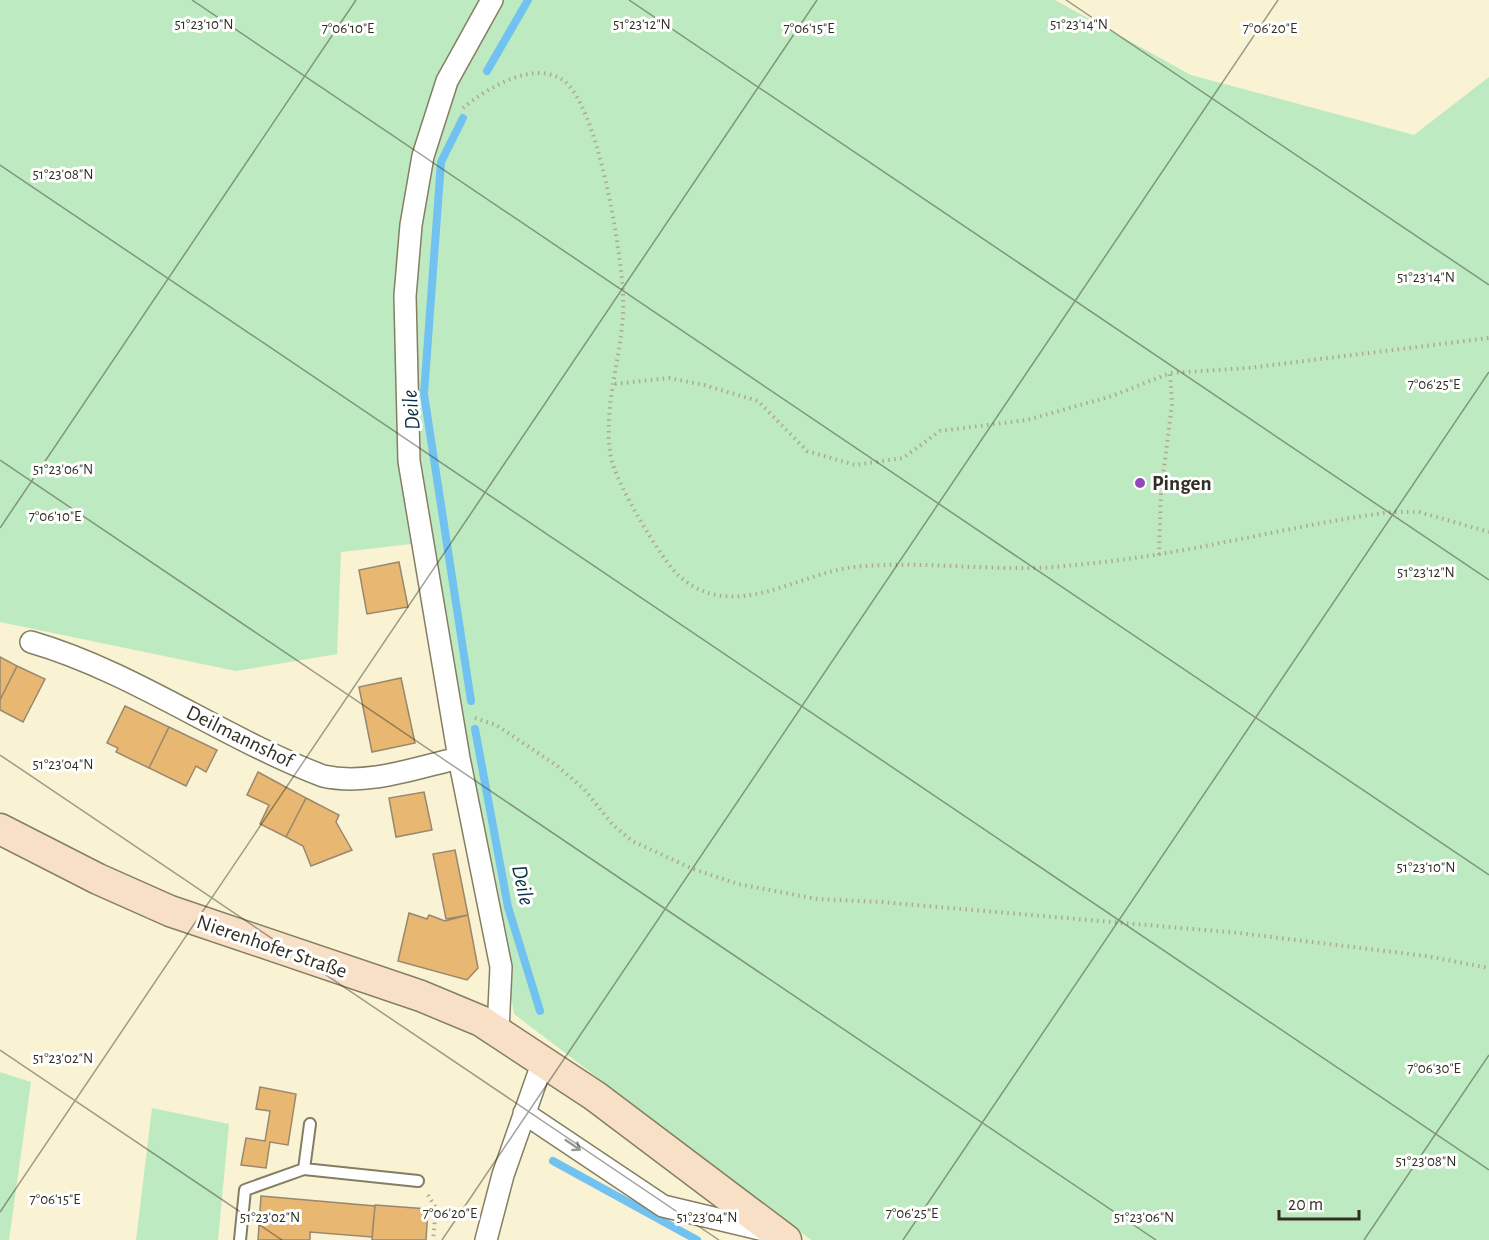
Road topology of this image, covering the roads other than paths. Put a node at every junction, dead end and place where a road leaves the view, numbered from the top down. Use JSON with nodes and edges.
{"nodes":[{"id":1,"x":492,"y":0,"type":"edge"},
{"id":2,"x":31,"y":642,"type":"dead end"},
{"id":3,"x":459,"y":758,"type":"junction"},
{"id":4,"x":0,"y":829,"type":"edge"},
{"id":5,"x":498,"y":1031,"type":"junction"},
{"id":6,"x":552,"y":1067,"type":"junction"},
{"id":7,"x":524,"y":1113,"type":"junction"},
{"id":8,"x":310,"y":1125,"type":"dead end"},
{"id":9,"x":304,"y":1169,"type":"junction"},
{"id":10,"x":418,"y":1181,"type":"road end"},
{"id":11,"x":781,"y":1237,"type":"edge"},
{"id":12,"x":240,"y":1240,"type":"edge"},
{"id":13,"x":486,"y":1240,"type":"edge"}],
"edges":[{"from":1,"to":3,"type":"street"},
{"from":2,"to":3,"type":"street","name":"Deilmannshof"},
{"from":3,"to":5,"type":"street"},
{"from":4,"to":5,"type":"main road","name":"Nierenhofer Straße"},
{"from":5,"to":6,"type":"main road","name":"Nierenhofer Straße"},
{"from":6,"to":7,"type":"street"},
{"from":6,"to":11,"type":"main road","name":"Nierenhofer Straße"},
{"from":7,"to":11,"type":"street","name":"Nierenhofer Straße","one_way":true},
{"from":7,"to":13,"type":"street"},
{"from":8,"to":9,"type":"lane"},
{"from":9,"to":10,"type":"lane"},
{"from":9,"to":12,"type":"lane"}]}
